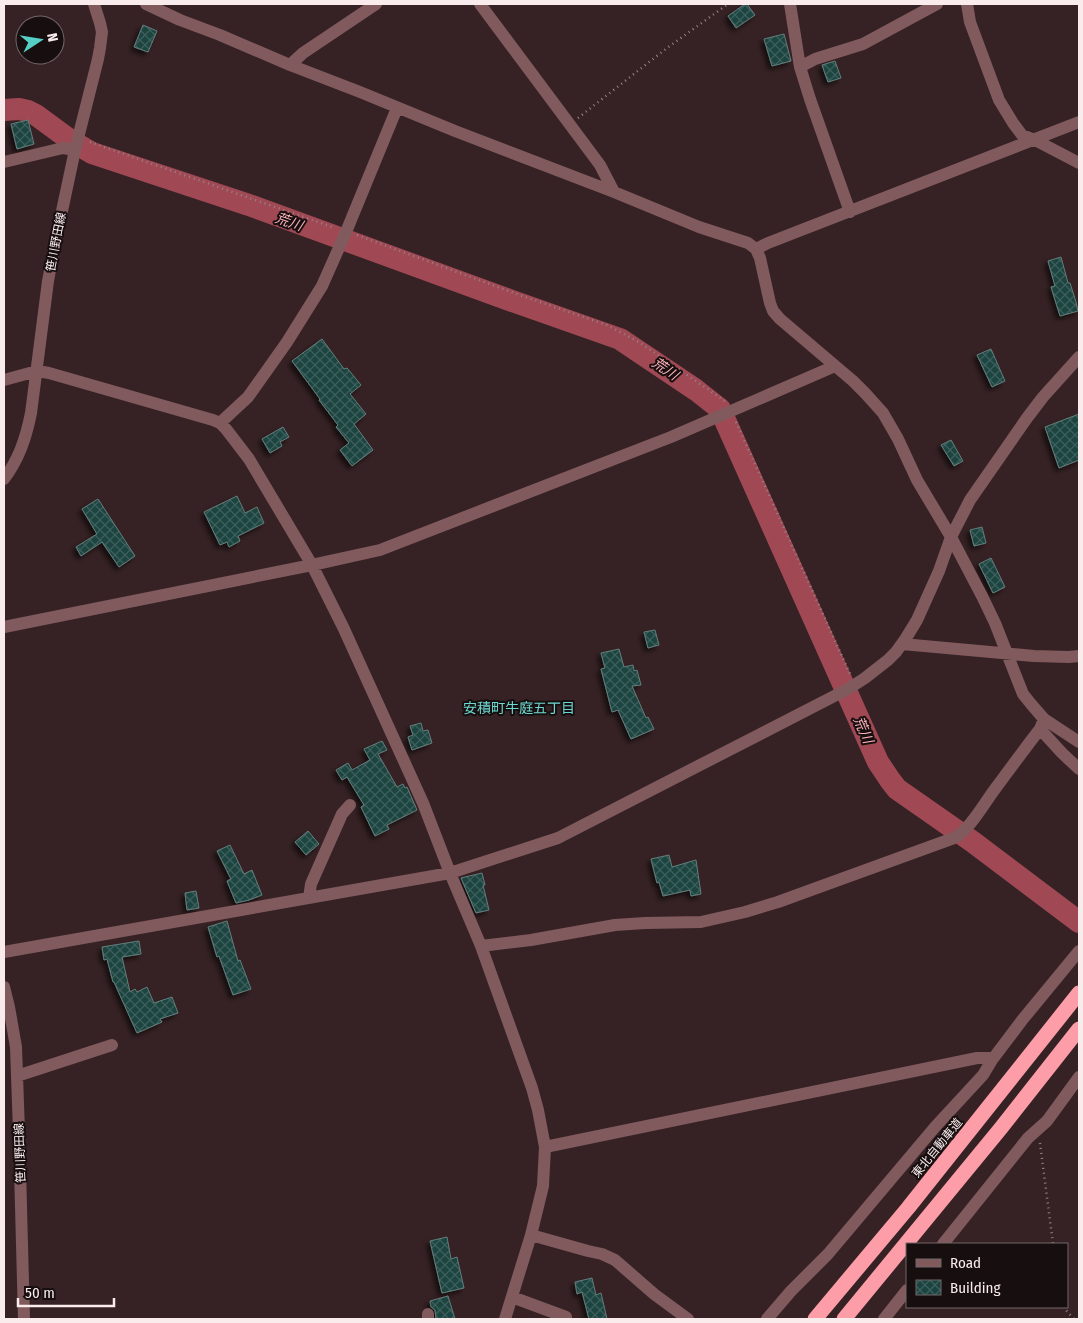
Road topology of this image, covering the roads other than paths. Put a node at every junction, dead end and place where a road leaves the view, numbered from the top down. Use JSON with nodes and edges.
{"nodes":[{"id":1,"x":94,"y":4,"type":"edge"},
{"id":2,"x":146,"y":4,"type":"edge"},
{"id":3,"x":376,"y":4,"type":"edge"},
{"id":4,"x":480,"y":4,"type":"edge"},
{"id":5,"x":790,"y":4,"type":"edge"},
{"id":6,"x":937,"y":4,"type":"edge"},
{"id":7,"x":967,"y":4,"type":"edge"},
{"id":8,"x":290,"y":65,"type":"junction"},
{"id":9,"x":800,"y":67,"type":"junction"},
{"id":10,"x":397,"y":108,"type":"junction"},
{"id":11,"x":1079,"y":122,"type":"edge"},
{"id":12,"x":1036,"y":140,"type":"junction"},
{"id":13,"x":76,"y":144,"type":"junction"},
{"id":14,"x":4,"y":162,"type":"edge"},
{"id":15,"x":1079,"y":163,"type":"edge"},
{"id":16,"x":614,"y":192,"type":"junction"},
{"id":17,"x":850,"y":212,"type":"junction"},
{"id":18,"x":756,"y":249,"type":"junction"},
{"id":19,"x":1079,"y":357,"type":"edge"},
{"id":20,"x":836,"y":366,"type":"junction"},
{"id":21,"x":36,"y":371,"type":"junction"},
{"id":22,"x":4,"y":380,"type":"edge"},
{"id":23,"x":220,"y":424,"type":"junction"},
{"id":24,"x":4,"y":479,"type":"edge"},
{"id":25,"x":951,"y":537,"type":"junction"},
{"id":26,"x":312,"y":565,"type":"junction"},
{"id":27,"x":4,"y":628,"type":"edge"},
{"id":28,"x":902,"y":644,"type":"junction"},
{"id":29,"x":1008,"y":654,"type":"junction"},
{"id":30,"x":1079,"y":656,"type":"edge"},
{"id":31,"x":1042,"y":724,"type":"junction"},
{"id":32,"x":1079,"y":742,"type":"edge"},
{"id":33,"x":1079,"y":769,"type":"edge"},
{"id":34,"x":350,"y":805,"type":"dead end"},
{"id":35,"x":450,"y":873,"type":"junction"},
{"id":36,"x":309,"y":898,"type":"junction"},
{"id":37,"x":481,"y":946,"type":"junction"},
{"id":38,"x":1079,"y":951,"type":"edge"},
{"id":39,"x":4,"y":952,"type":"edge"},
{"id":40,"x":4,"y":987,"type":"edge"},
{"id":41,"x":1079,"y":994,"type":"edge"},
{"id":42,"x":1079,"y":1029,"type":"edge"},
{"id":43,"x":112,"y":1045,"type":"dead end"},
{"id":44,"x":992,"y":1060,"type":"junction"},
{"id":45,"x":17,"y":1076,"type":"junction"},
{"id":46,"x":1079,"y":1077,"type":"edge"},
{"id":47,"x":545,"y":1147,"type":"junction"},
{"id":48,"x":531,"y":1235,"type":"junction"},
{"id":49,"x":907,"y":1243,"type":"edge"},
{"id":50,"x":944,"y":1243,"type":"edge"},
{"id":51,"x":906,"y":1244,"type":"edge"},
{"id":52,"x":906,"y":1291,"type":"edge"},
{"id":53,"x":512,"y":1297,"type":"junction"},
{"id":54,"x":566,"y":1317,"type":"dead end"},
{"id":55,"x":24,"y":1319,"type":"edge"},
{"id":56,"x":505,"y":1319,"type":"edge"},
{"id":57,"x":688,"y":1319,"type":"edge"},
{"id":58,"x":767,"y":1319,"type":"edge"},
{"id":59,"x":815,"y":1319,"type":"edge"},
{"id":60,"x":844,"y":1319,"type":"edge"},
{"id":61,"x":884,"y":1319,"type":"edge"}],
"edges":[{"from":1,"to":13,"type":"street","name":"笹川野田線"},
{"from":2,"to":8,"type":"street"},
{"from":3,"to":8,"type":"street"},
{"from":4,"to":16,"type":"street"},
{"from":5,"to":9,"type":"street"},
{"from":6,"to":9,"type":"street"},
{"from":7,"to":12,"type":"street"},
{"from":8,"to":10,"type":"street"},
{"from":9,"to":17,"type":"street"},
{"from":10,"to":16,"type":"street"},
{"from":10,"to":23,"type":"street"},
{"from":11,"to":12,"type":"street"},
{"from":12,"to":15,"type":"street"},
{"from":12,"to":17,"type":"street"},
{"from":13,"to":14,"type":"street"},
{"from":13,"to":21,"type":"street","name":"笹川野田線"},
{"from":16,"to":18,"type":"street"},
{"from":17,"to":18,"type":"street"},
{"from":18,"to":20,"type":"street"},
{"from":19,"to":25,"type":"street"},
{"from":20,"to":25,"type":"street"},
{"from":20,"to":26,"type":"street"},
{"from":21,"to":22,"type":"street"},
{"from":21,"to":23,"type":"street"},
{"from":21,"to":24,"type":"street","name":"笹川野田線"},
{"from":23,"to":26,"type":"street"},
{"from":25,"to":28,"type":"street"},
{"from":25,"to":29,"type":"street"},
{"from":26,"to":27,"type":"street"},
{"from":26,"to":35,"type":"street"},
{"from":28,"to":29,"type":"street"},
{"from":28,"to":35,"type":"street"},
{"from":29,"to":30,"type":"street"},
{"from":29,"to":31,"type":"street"},
{"from":31,"to":32,"type":"street"},
{"from":31,"to":33,"type":"street"},
{"from":31,"to":37,"type":"street"},
{"from":34,"to":36,"type":"street"},
{"from":35,"to":36,"type":"street"},
{"from":35,"to":37,"type":"street"},
{"from":36,"to":39,"type":"street"},
{"from":37,"to":47,"type":"street"},
{"from":38,"to":44,"type":"street"},
{"from":40,"to":45,"type":"street","name":"笹川野田線"},
{"from":41,"to":59,"type":"highway","name":"東北自動車道"},
{"from":42,"to":49,"type":"highway"},
{"from":43,"to":45,"type":"street"},
{"from":44,"to":47,"type":"street"},
{"from":44,"to":58,"type":"street"},
{"from":45,"to":55,"type":"street","name":"笹川野田線"},
{"from":46,"to":50,"type":"street"},
{"from":47,"to":48,"type":"street"},
{"from":48,"to":53,"type":"street"},
{"from":48,"to":57,"type":"street"},
{"from":51,"to":60,"type":"highway"},
{"from":52,"to":61,"type":"street"},
{"from":53,"to":54,"type":"street"},
{"from":53,"to":56,"type":"street"}]}
